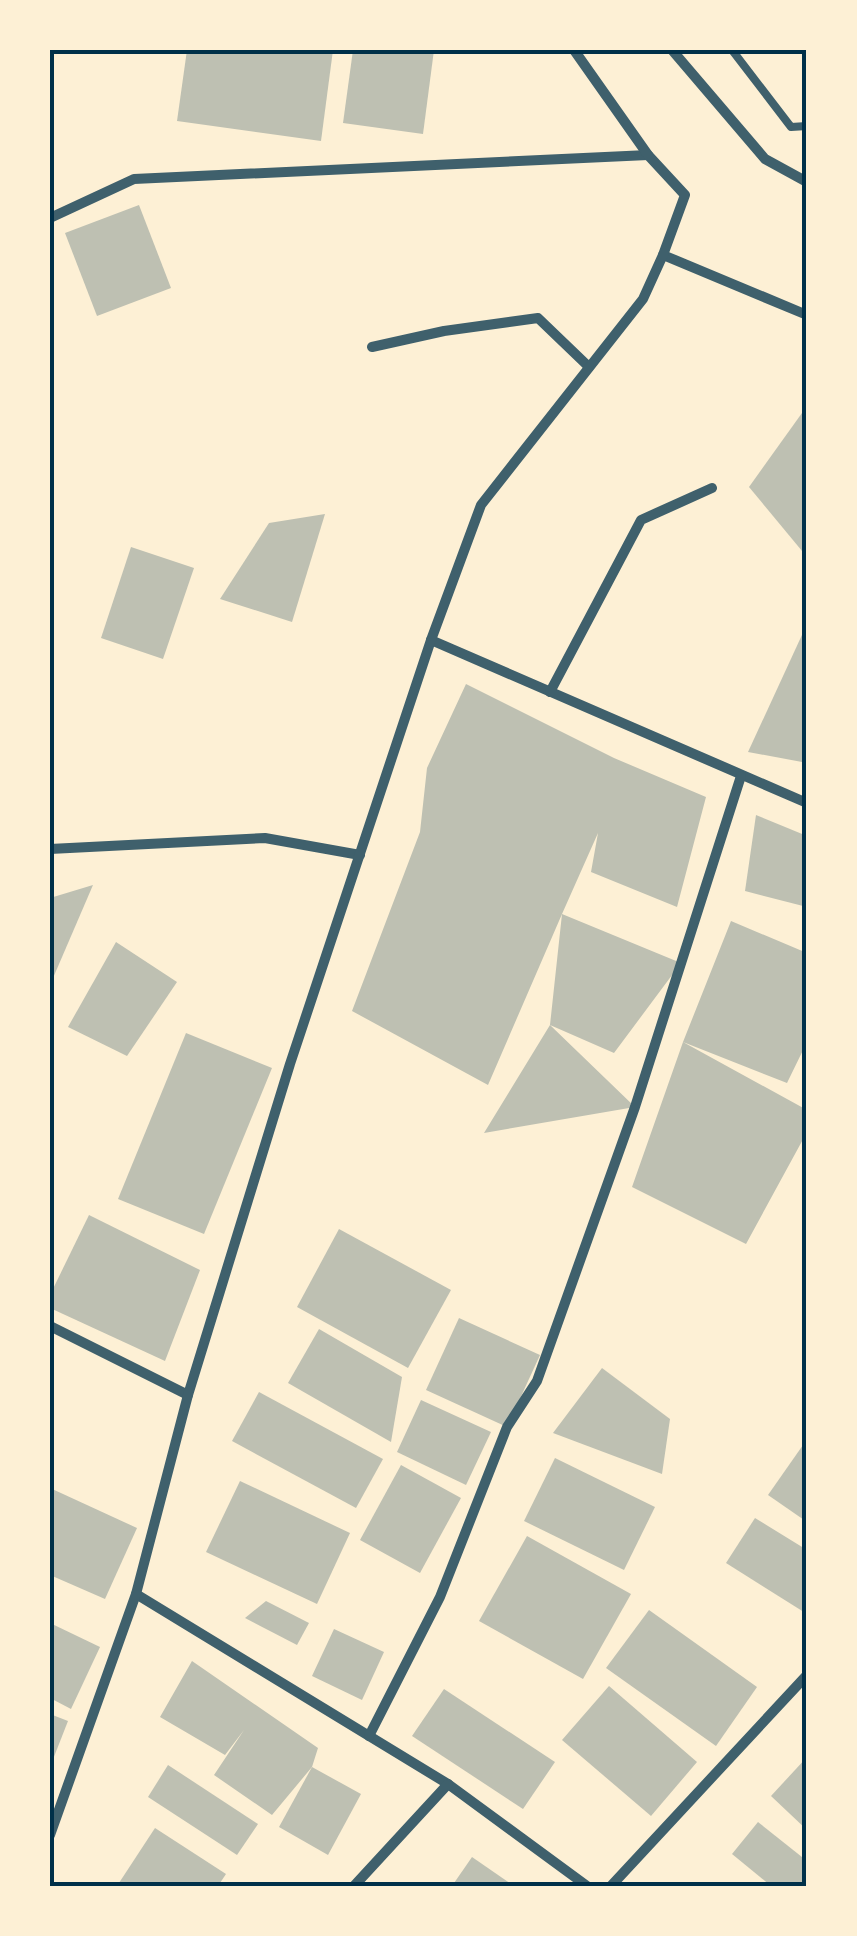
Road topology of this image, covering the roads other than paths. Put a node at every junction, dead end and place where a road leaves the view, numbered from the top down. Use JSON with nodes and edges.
{"nodes":[{"id":1,"x":574,"y":50,"type":"edge"},
{"id":2,"x":672,"y":50,"type":"edge"},
{"id":3,"x":732,"y":50,"type":"edge"},
{"id":4,"x":807,"y":126,"type":"edge"},
{"id":5,"x":648,"y":155,"type":"junction"},
{"id":6,"x":807,"y":182,"type":"edge"},
{"id":7,"x":50,"y":218,"type":"edge"},
{"id":8,"x":664,"y":255,"type":"junction"},
{"id":9,"x":807,"y":315,"type":"edge"},
{"id":10,"x":372,"y":347,"type":"dead end"},
{"id":11,"x":589,"y":367,"type":"junction"},
{"id":12,"x":712,"y":488,"type":"dead end"},
{"id":13,"x":431,"y":640,"type":"junction"},
{"id":14,"x":550,"y":692,"type":"junction"},
{"id":15,"x":741,"y":776,"type":"junction"},
{"id":16,"x":807,"y":802,"type":"edge"},
{"id":17,"x":50,"y":849,"type":"edge"},
{"id":18,"x":360,"y":855,"type":"junction"},
{"id":19,"x":50,"y":1326,"type":"edge"},
{"id":20,"x":188,"y":1395,"type":"junction"},
{"id":21,"x":136,"y":1594,"type":"junction"},
{"id":22,"x":807,"y":1675,"type":"edge"},
{"id":23,"x":369,"y":1736,"type":"junction"},
{"id":24,"x":448,"y":1784,"type":"junction"},
{"id":25,"x":50,"y":1835,"type":"edge"},
{"id":26,"x":354,"y":1886,"type":"edge"},
{"id":27,"x":588,"y":1886,"type":"edge"},
{"id":28,"x":611,"y":1886,"type":"edge"}],
"edges":[{"from":1,"to":5,"type":"street"},
{"from":2,"to":6,"type":"street"},
{"from":3,"to":4,"type":"lane"},
{"from":5,"to":7,"type":"street"},
{"from":5,"to":8,"type":"street"},
{"from":8,"to":9,"type":"street"},
{"from":8,"to":11,"type":"street"},
{"from":10,"to":11,"type":"street"},
{"from":11,"to":13,"type":"street"},
{"from":12,"to":14,"type":"street"},
{"from":13,"to":14,"type":"street"},
{"from":13,"to":18,"type":"street"},
{"from":14,"to":15,"type":"street"},
{"from":15,"to":16,"type":"street"},
{"from":15,"to":23,"type":"street"},
{"from":17,"to":18,"type":"street"},
{"from":18,"to":20,"type":"street"},
{"from":19,"to":20,"type":"street"},
{"from":20,"to":21,"type":"street"},
{"from":21,"to":23,"type":"street"},
{"from":21,"to":25,"type":"street"},
{"from":22,"to":28,"type":"street"},
{"from":23,"to":24,"type":"street"},
{"from":24,"to":26,"type":"street"},
{"from":24,"to":27,"type":"street"}]}
